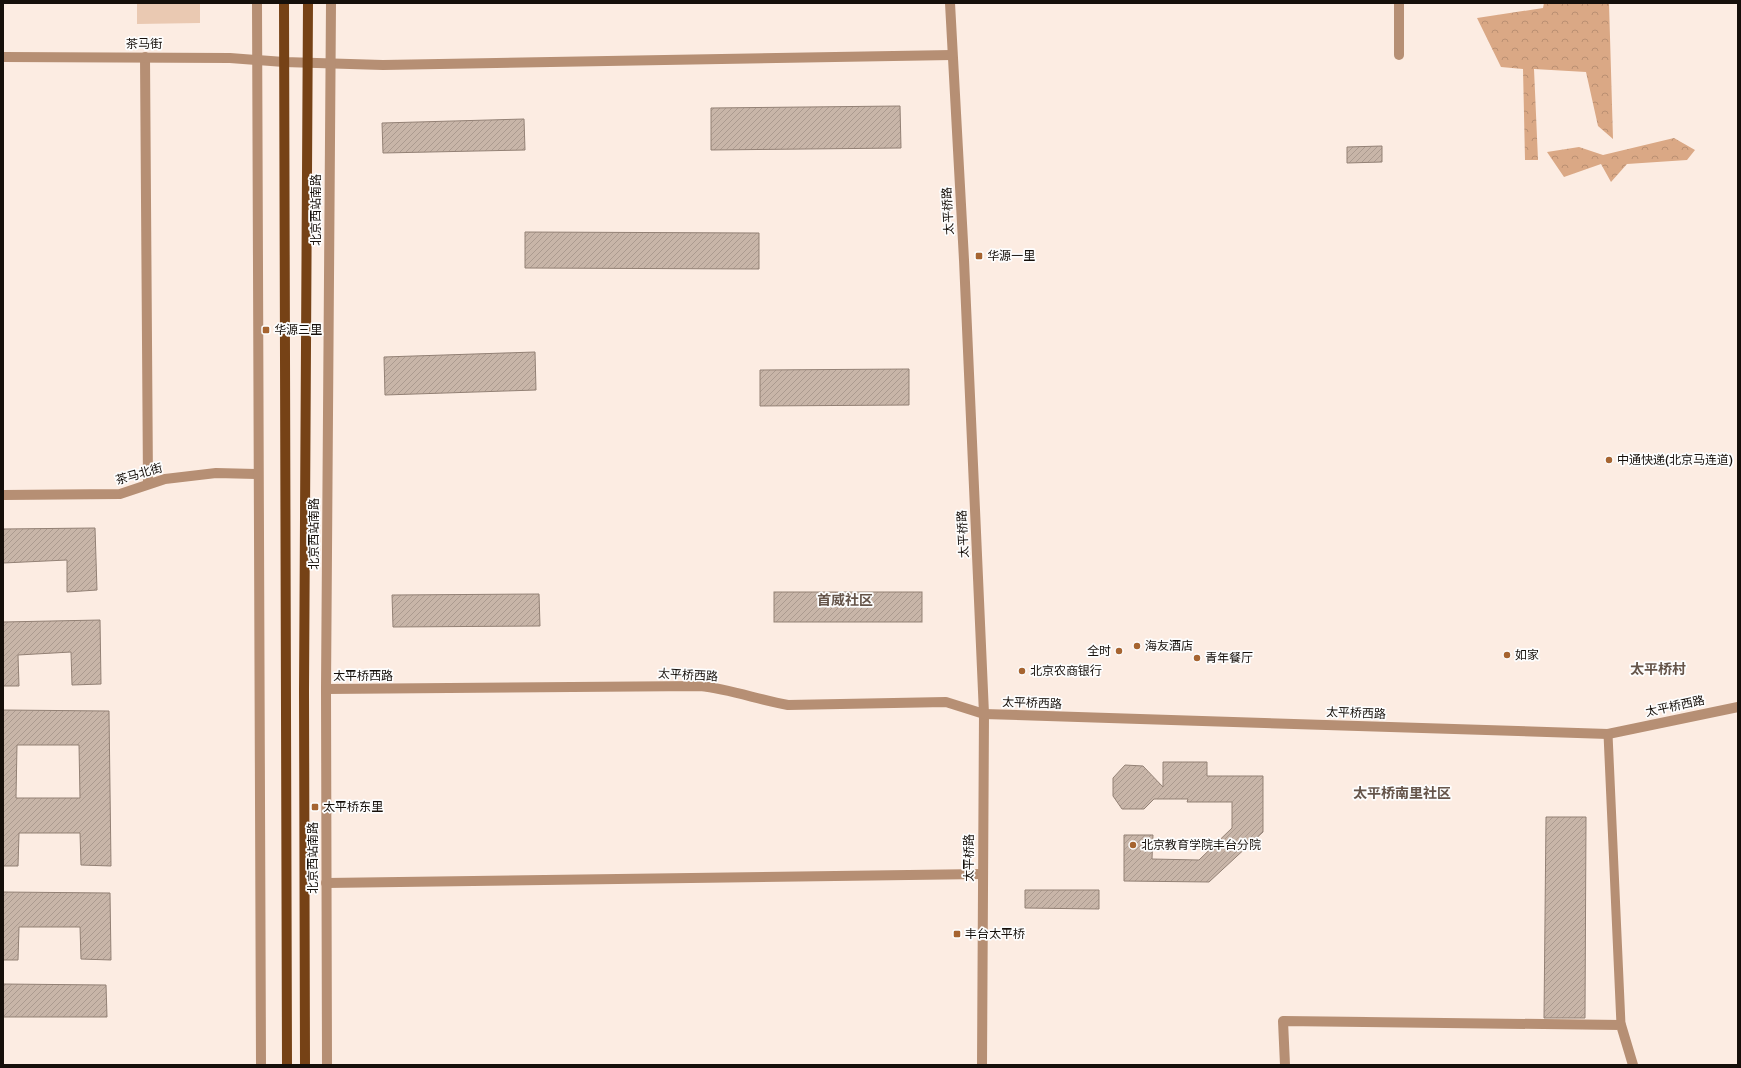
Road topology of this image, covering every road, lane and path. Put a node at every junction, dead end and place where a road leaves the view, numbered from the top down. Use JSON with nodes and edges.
{"nodes":[{"id":1,"x":258,"y":3,"type":"edge"},
{"id":2,"x":284,"y":3,"type":"edge"},
{"id":3,"x":308,"y":3,"type":"edge"},
{"id":4,"x":331,"y":3,"type":"edge"},
{"id":5,"x":950,"y":3,"type":"edge"},
{"id":6,"x":1399,"y":3,"type":"edge"},
{"id":7,"x":952,"y":55,"type":"junction"},
{"id":8,"x":1399,"y":55,"type":"dead end"},
{"id":9,"x":3,"y":57,"type":"edge"},
{"id":10,"x":145,"y":57,"type":"junction"},
{"id":11,"x":258,"y":60,"type":"junction"},
{"id":12,"x":284,"y":62,"type":"junction"},
{"id":13,"x":308,"y":63,"type":"junction"},
{"id":14,"x":330,"y":64,"type":"junction"},
{"id":15,"x":258,"y":474,"type":"junction"},
{"id":16,"x":148,"y":484,"type":"junction"},
{"id":17,"x":3,"y":495,"type":"edge"},
{"id":18,"x":326,"y":689,"type":"junction"},
{"id":19,"x":1738,"y":706,"type":"edge"},
{"id":20,"x":984,"y":714,"type":"junction"},
{"id":21,"x":1608,"y":734,"type":"junction"},
{"id":22,"x":982,"y":874,"type":"junction"},
{"id":23,"x":326,"y":883,"type":"junction"},
{"id":24,"x":1621,"y":1025,"type":"junction"},
{"id":25,"x":261,"y":1065,"type":"edge"},
{"id":26,"x":286,"y":1065,"type":"edge"},
{"id":27,"x":305,"y":1065,"type":"edge"},
{"id":28,"x":327,"y":1065,"type":"edge"},
{"id":29,"x":982,"y":1065,"type":"edge"},
{"id":30,"x":1285,"y":1065,"type":"edge"},
{"id":31,"x":1634,"y":1065,"type":"edge"}],
"edges":[{"from":1,"to":11,"type":"street"},
{"from":2,"to":12,"type":"main road"},
{"from":3,"to":13,"type":"main road","name":"北京西站南路"},
{"from":4,"to":14,"type":"street","name":"北京西站南路"},
{"from":5,"to":7,"type":"street","name":"太平桥路"},
{"from":6,"to":8,"type":"street"},
{"from":7,"to":14,"type":"street","name":"茶马街"},
{"from":7,"to":20,"type":"street","name":"太平桥路"},
{"from":9,"to":10,"type":"street","name":"茶马街"},
{"from":10,"to":11,"type":"street","name":"茶马街"},
{"from":10,"to":16,"type":"street"},
{"from":11,"to":12,"type":"street","name":"茶马街"},
{"from":11,"to":15,"type":"street"},
{"from":12,"to":13,"type":"street","name":"茶马街"},
{"from":12,"to":26,"type":"main road"},
{"from":13,"to":14,"type":"street","name":"茶马街"},
{"from":13,"to":27,"type":"main road","name":"北京西站南路"},
{"from":14,"to":18,"type":"street","name":"北京西站南路"},
{"from":15,"to":16,"type":"street","name":"茶马北街"},
{"from":15,"to":25,"type":"street"},
{"from":16,"to":17,"type":"street","name":"茶马北街"},
{"from":18,"to":20,"type":"street","name":"太平桥西路"},
{"from":18,"to":23,"type":"street","name":"北京西站南路"},
{"from":19,"to":21,"type":"street","name":"太平桥西路"},
{"from":20,"to":21,"type":"street","name":"太平桥西路"},
{"from":20,"to":22,"type":"street","name":"太平桥路"},
{"from":21,"to":24,"type":"lane"},
{"from":22,"to":23,"type":"street"},
{"from":22,"to":29,"type":"street","name":"太平桥路"},
{"from":23,"to":28,"type":"street","name":"北京西站南路"},
{"from":24,"to":30,"type":"street"},
{"from":24,"to":31,"type":"street"}]}
